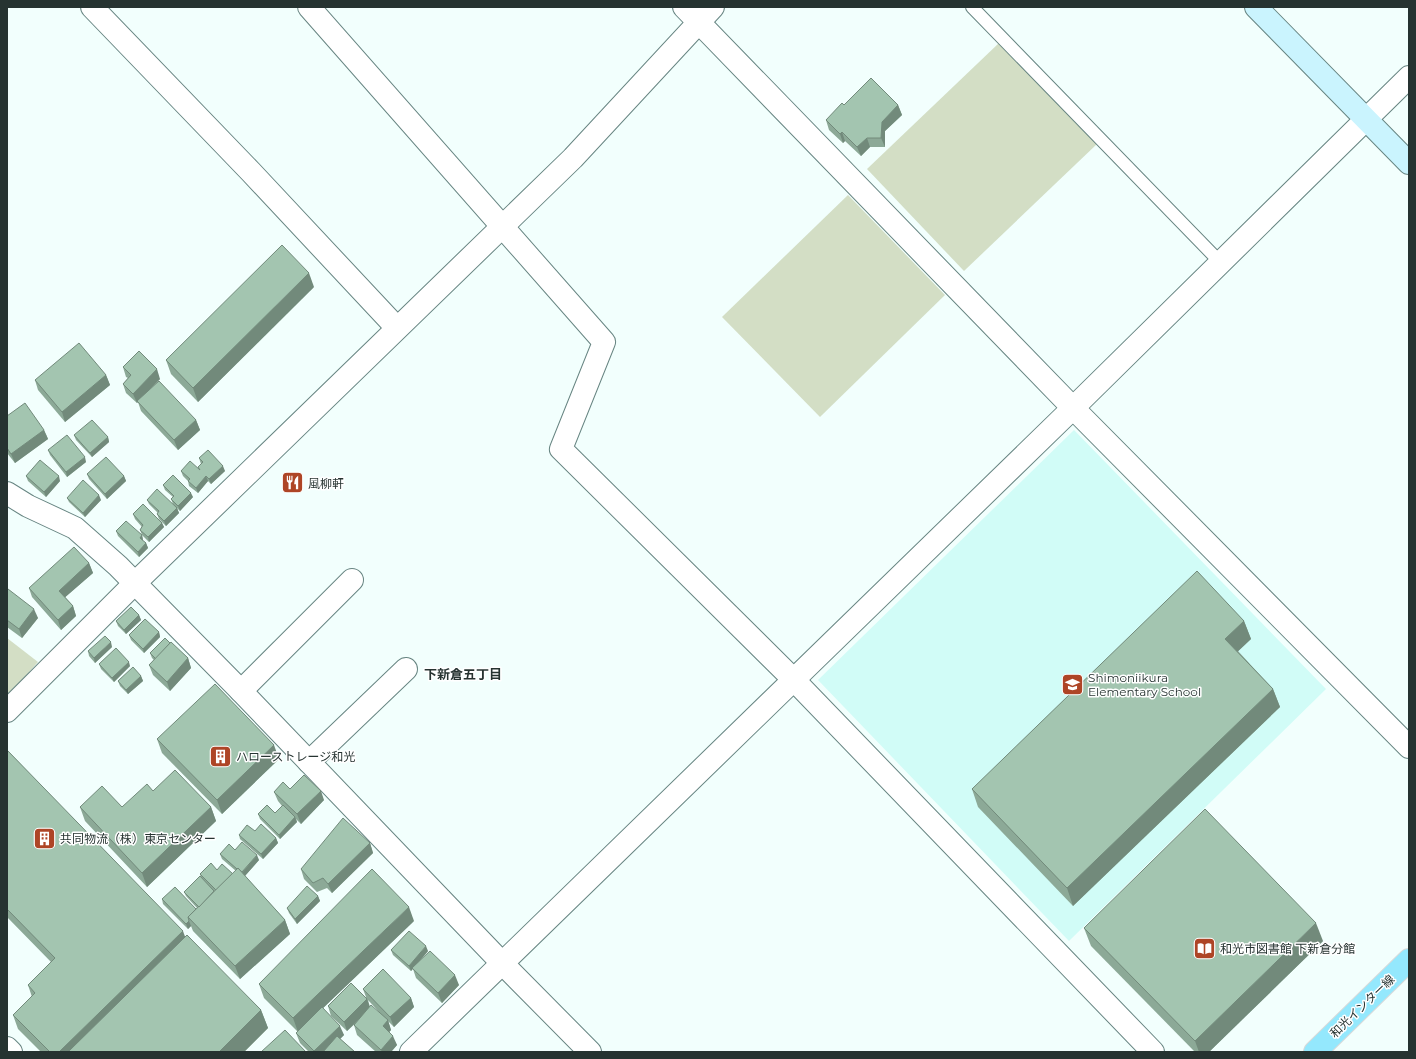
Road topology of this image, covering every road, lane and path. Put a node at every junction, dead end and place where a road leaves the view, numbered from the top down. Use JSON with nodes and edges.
{"nodes":[{"id":1,"x":92,"y":7,"type":"edge"},
{"id":2,"x":309,"y":7,"type":"edge"},
{"id":3,"x":972,"y":7,"type":"edge"},
{"id":4,"x":1256,"y":7,"type":"edge"},
{"id":5,"x":699,"y":12,"type":"edge"},
{"id":6,"x":1409,"y":77,"type":"edge"},
{"id":7,"x":1366,"y":119,"type":"junction"},
{"id":8,"x":1409,"y":164,"type":"edge"},
{"id":9,"x":501,"y":226,"type":"junction"},
{"id":10,"x":1220,"y":262,"type":"junction"},
{"id":11,"x":397,"y":328,"type":"junction"},
{"id":12,"x":1073,"y":408,"type":"junction"},
{"id":13,"x":7,"y":493,"type":"edge"},
{"id":14,"x":352,"y":580,"type":"dead end"},
{"id":15,"x":134,"y":584,"type":"junction"},
{"id":16,"x":406,"y":669,"type":"dead end"},
{"id":17,"x":793,"y":679,"type":"junction"},
{"id":18,"x":241,"y":691,"type":"junction"},
{"id":19,"x":7,"y":711,"type":"edge"},
{"id":20,"x":1409,"y":747,"type":"edge"},
{"id":21,"x":309,"y":762,"type":"junction"},
{"id":22,"x":1409,"y":960,"type":"edge"},
{"id":23,"x":502,"y":963,"type":"junction"},
{"id":24,"x":7,"y":1048,"type":"edge"},
{"id":25,"x":11,"y":1052,"type":"edge"},
{"id":26,"x":411,"y":1052,"type":"edge"},
{"id":27,"x":590,"y":1052,"type":"edge"},
{"id":28,"x":1153,"y":1052,"type":"edge"},
{"id":29,"x":1315,"y":1052,"type":"edge"}],
"edges":[{"from":1,"to":11,"type":"street"},
{"from":2,"to":9,"type":"street"},
{"from":3,"to":10,"type":"lane"},
{"from":4,"to":7,"type":"street"},
{"from":5,"to":9,"type":"street"},
{"from":5,"to":12,"type":"street"},
{"from":6,"to":7,"type":"street"},
{"from":7,"to":8,"type":"street"},
{"from":7,"to":10,"type":"street"},
{"from":9,"to":11,"type":"street"},
{"from":9,"to":17,"type":"street"},
{"from":10,"to":12,"type":"street"},
{"from":11,"to":15,"type":"street"},
{"from":12,"to":17,"type":"street"},
{"from":12,"to":20,"type":"street"},
{"from":13,"to":15,"type":"street"},
{"from":14,"to":18,"type":"street"},
{"from":15,"to":18,"type":"street"},
{"from":15,"to":19,"type":"street"},
{"from":16,"to":21,"type":"street"},
{"from":17,"to":23,"type":"street"},
{"from":17,"to":28,"type":"street"},
{"from":18,"to":21,"type":"street"},
{"from":21,"to":23,"type":"street"},
{"from":22,"to":29,"type":"main road","name":"和光インター線"},
{"from":23,"to":26,"type":"street"},
{"from":23,"to":27,"type":"street"},
{"from":24,"to":25,"type":"street"}]}
